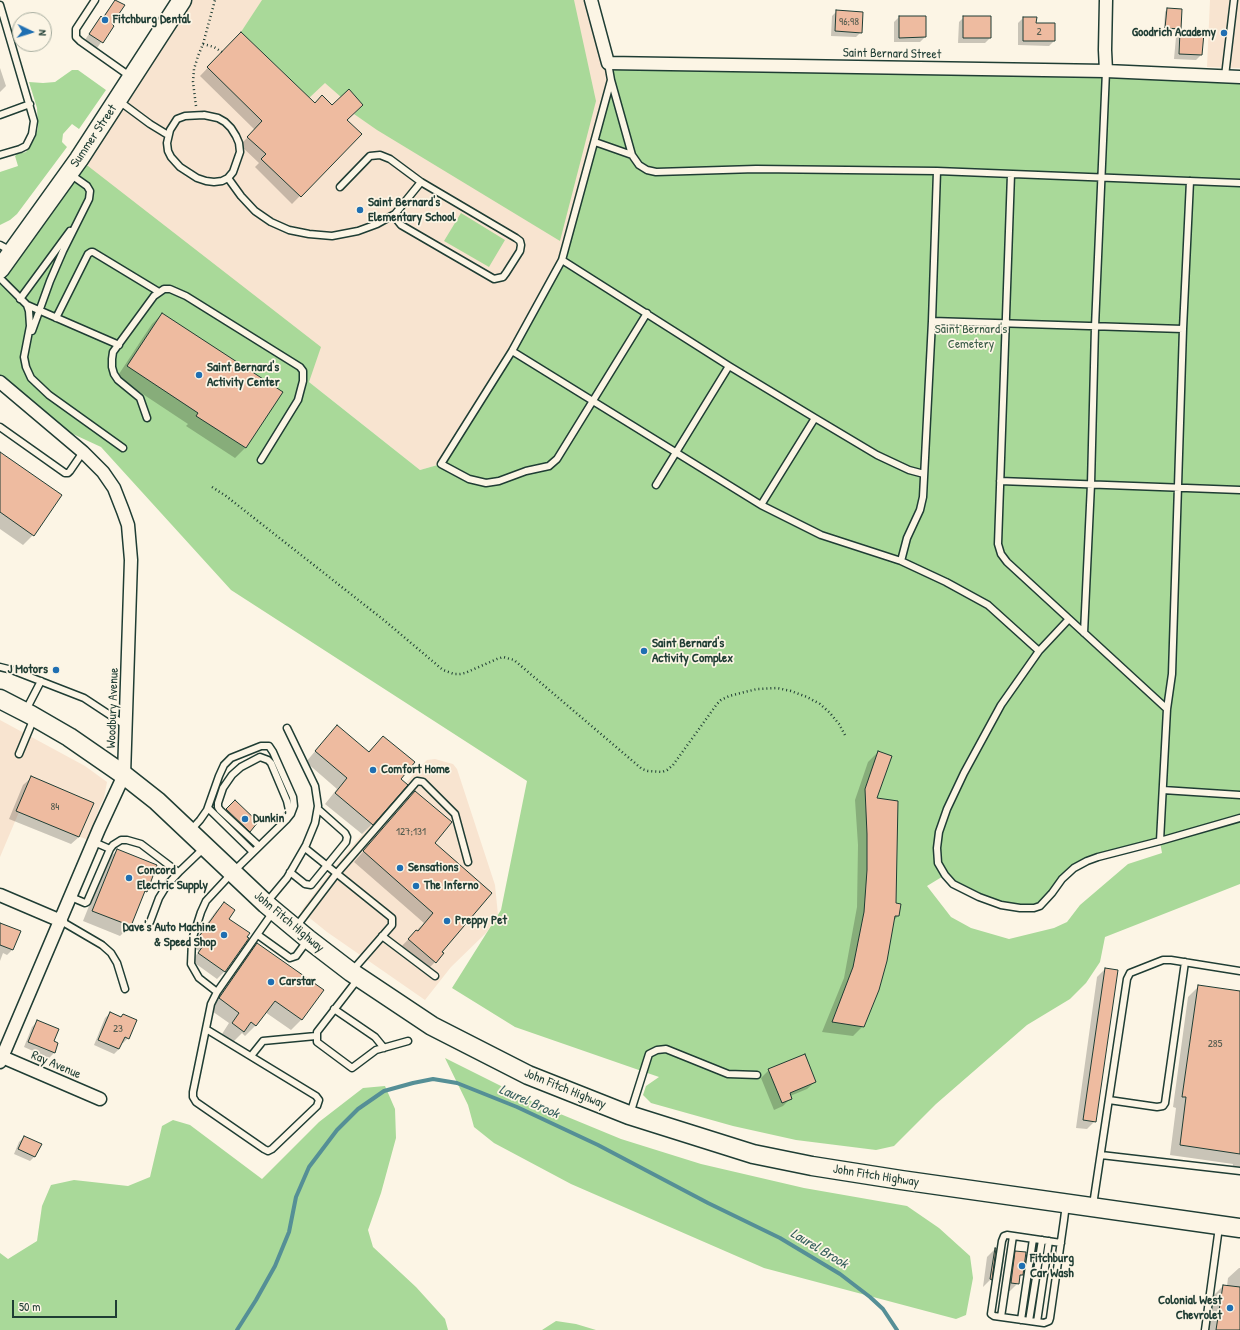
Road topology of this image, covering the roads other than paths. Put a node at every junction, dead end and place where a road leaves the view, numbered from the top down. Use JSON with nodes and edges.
{"nodes":[{"id":1,"x":94,"y":0,"type":"edge"},
{"id":2,"x":182,"y":0,"type":"edge"},
{"id":3,"x":591,"y":0,"type":"edge"},
{"id":4,"x":1106,"y":0,"type":"edge"},
{"id":5,"x":1234,"y":0,"type":"edge"},
{"id":6,"x":0,"y":5,"type":"edge"},
{"id":7,"x":608,"y":63,"type":"junction"},
{"id":8,"x":1106,"y":72,"type":"junction"},
{"id":9,"x":1225,"y":76,"type":"junction"},
{"id":10,"x":1240,"y":77,"type":"edge"},
{"id":11,"x":132,"y":78,"type":"junction"},
{"id":12,"x":611,"y":80,"type":"junction"},
{"id":13,"x":118,"y":100,"type":"junction"},
{"id":14,"x":30,"y":104,"type":"junction"},
{"id":15,"x":0,"y":115,"type":"edge"},
{"id":16,"x":168,"y":135,"type":"junction"},
{"id":17,"x":595,"y":142,"type":"junction"},
{"id":18,"x":0,"y":155,"type":"edge"},
{"id":19,"x":632,"y":155,"type":"junction"},
{"id":20,"x":937,"y":171,"type":"junction"},
{"id":21,"x":69,"y":173,"type":"junction"},
{"id":22,"x":1011,"y":174,"type":"junction"},
{"id":23,"x":228,"y":178,"type":"junction"},
{"id":24,"x":1101,"y":178,"type":"junction"},
{"id":25,"x":1190,"y":181,"type":"junction"},
{"id":26,"x":421,"y":182,"type":"junction"},
{"id":27,"x":1240,"y":183,"type":"edge"},
{"id":28,"x":340,"y":187,"type":"dead end"},
{"id":29,"x":393,"y":215,"type":"junction"},
{"id":30,"x":80,"y":216,"type":"junction"},
{"id":31,"x":6,"y":248,"type":"edge"},
{"id":32,"x":562,"y":260,"type":"junction"},
{"id":33,"x":0,"y":269,"type":"edge"},
{"id":34,"x":0,"y":278,"type":"edge"},
{"id":35,"x":159,"y":292,"type":"junction"},
{"id":36,"x":20,"y":299,"type":"junction"},
{"id":37,"x":27,"y":305,"type":"junction"},
{"id":38,"x":39,"y":311,"type":"junction"},
{"id":39,"x":647,"y":313,"type":"junction"},
{"id":40,"x":56,"y":318,"type":"junction"},
{"id":41,"x":932,"y":321,"type":"junction"},
{"id":42,"x":1006,"y":324,"type":"junction"},
{"id":43,"x":1095,"y":327,"type":"junction"},
{"id":44,"x":1183,"y":329,"type":"junction"},
{"id":45,"x":118,"y":345,"type":"junction"},
{"id":46,"x":512,"y":351,"type":"junction"},
{"id":47,"x":25,"y":352,"type":"junction"},
{"id":48,"x":729,"y":366,"type":"junction"},
{"id":49,"x":0,"y":382,"type":"edge"},
{"id":50,"x":592,"y":400,"type":"junction"},
{"id":51,"x":148,"y":418,"type":"dead end"},
{"id":52,"x":815,"y":418,"type":"junction"},
{"id":53,"x":0,"y":427,"type":"edge"},
{"id":54,"x":123,"y":448,"type":"dead end"},
{"id":55,"x":84,"y":452,"type":"junction"},
{"id":56,"x":676,"y":452,"type":"junction"},
{"id":57,"x":261,"y":460,"type":"dead end"},
{"id":58,"x":924,"y":474,"type":"junction"},
{"id":59,"x":1000,"y":481,"type":"junction"},
{"id":60,"x":1091,"y":484,"type":"junction"},
{"id":61,"x":656,"y":485,"type":"dead end"},
{"id":62,"x":1179,"y":487,"type":"junction"},
{"id":63,"x":1240,"y":490,"type":"edge"},
{"id":64,"x":761,"y":505,"type":"junction"},
{"id":65,"x":901,"y":561,"type":"junction"},
{"id":66,"x":1069,"y":619,"type":"junction"},
{"id":67,"x":1084,"y":633,"type":"junction"},
{"id":68,"x":1039,"y":652,"type":"junction"},
{"id":69,"x":0,"y":667,"type":"edge"},
{"id":70,"x":41,"y":681,"type":"junction"},
{"id":71,"x":0,"y":699,"type":"edge"},
{"id":72,"x":1167,"y":709,"type":"junction"},
{"id":73,"x":30,"y":714,"type":"junction"},
{"id":74,"x":126,"y":726,"type":"junction"},
{"id":75,"x":288,"y":728,"type":"dead end"},
{"id":76,"x":19,"y":754,"type":"dead end"},
{"id":77,"x":124,"y":775,"type":"junction"},
{"id":78,"x":1163,"y":790,"type":"junction"},
{"id":79,"x":1240,"y":795,"type":"edge"},
{"id":80,"x":208,"y":808,"type":"junction"},
{"id":81,"x":318,"y":809,"type":"junction"},
{"id":82,"x":1240,"y":818,"type":"edge"},
{"id":83,"x":283,"y":822,"type":"junction"},
{"id":84,"x":189,"y":831,"type":"junction"},
{"id":85,"x":1160,"y":841,"type":"junction"},
{"id":86,"x":94,"y":842,"type":"junction"},
{"id":87,"x":259,"y":846,"type":"junction"},
{"id":88,"x":205,"y":847,"type":"junction"},
{"id":89,"x":304,"y":848,"type":"junction"},
{"id":90,"x":110,"y":849,"type":"junction"},
{"id":91,"x":253,"y":852,"type":"junction"},
{"id":92,"x":468,"y":862,"type":"dead end"},
{"id":93,"x":327,"y":865,"type":"junction"},
{"id":94,"x":178,"y":872,"type":"junction"},
{"id":95,"x":290,"y":872,"type":"junction"},
{"id":96,"x":232,"y":873,"type":"junction"},
{"id":97,"x":338,"y":873,"type":"junction"},
{"id":98,"x":0,"y":895,"type":"edge"},
{"id":99,"x":71,"y":897,"type":"junction"},
{"id":100,"x":270,"y":907,"type":"junction"},
{"id":101,"x":61,"y":920,"type":"junction"},
{"id":102,"x":150,"y":922,"type":"dead end"},
{"id":103,"x":301,"y":934,"type":"junction"},
{"id":104,"x":258,"y":935,"type":"junction"},
{"id":105,"x":382,"y":936,"type":"junction"},
{"id":106,"x":1185,"y":962,"type":"junction"},
{"id":107,"x":1240,"y":971,"type":"edge"},
{"id":108,"x":355,"y":975,"type":"junction"},
{"id":109,"x":435,"y":976,"type":"dead end"},
{"id":110,"x":126,"y":989,"type":"dead end"},
{"id":111,"x":216,"y":992,"type":"junction"},
{"id":112,"x":334,"y":1009,"type":"junction"},
{"id":113,"x":206,"y":1029,"type":"junction"},
{"id":114,"x":316,"y":1036,"type":"junction"},
{"id":115,"x":408,"y":1041,"type":"dead end"},
{"id":116,"x":384,"y":1048,"type":"junction"},
{"id":117,"x":251,"y":1056,"type":"junction"},
{"id":118,"x":1,"y":1058,"type":"edge"},
{"id":119,"x":757,"y":1075,"type":"dead end"},
{"id":120,"x":100,"y":1099,"type":"dead end"},
{"id":121,"x":1109,"y":1100,"type":"junction"},
{"id":122,"x":629,"y":1115,"type":"junction"},
{"id":123,"x":1101,"y":1155,"type":"junction"},
{"id":124,"x":1240,"y":1171,"type":"edge"},
{"id":125,"x":1066,"y":1203,"type":"junction"},
{"id":126,"x":1093,"y":1207,"type":"junction"},
{"id":127,"x":1219,"y":1225,"type":"junction"},
{"id":128,"x":1240,"y":1228,"type":"edge"},
{"id":129,"x":1011,"y":1236,"type":"junction"},
{"id":130,"x":1033,"y":1239,"type":"junction"},
{"id":131,"x":1042,"y":1240,"type":"junction"},
{"id":132,"x":1049,"y":1241,"type":"junction"},
{"id":133,"x":1061,"y":1243,"type":"junction"},
{"id":134,"x":998,"y":1316,"type":"junction"},
{"id":135,"x":1021,"y":1320,"type":"junction"},
{"id":136,"x":1029,"y":1321,"type":"junction"},
{"id":137,"x":1038,"y":1322,"type":"junction"},
{"id":138,"x":1205,"y":1330,"type":"edge"}],
"edges":[{"from":1,"to":11,"type":"lane"},
{"from":2,"to":11,"type":"main road","name":"Summer Street"},
{"from":3,"to":7,"type":"street"},
{"from":4,"to":8,"type":"street"},
{"from":5,"to":9,"type":"lane"},
{"from":6,"to":14,"type":"lane"},
{"from":7,"to":8,"type":"street","name":"Saint Bernard Street"},
{"from":7,"to":12,"type":"lane"},
{"from":8,"to":9,"type":"street","name":"Saint Bernard Street"},
{"from":8,"to":24,"type":"lane"},
{"from":9,"to":10,"type":"street","name":"Saint Bernard Street"},
{"from":11,"to":13,"type":"main road","name":"Summer Street"},
{"from":12,"to":17,"type":"lane"},
{"from":12,"to":19,"type":"lane"},
{"from":13,"to":16,"type":"lane"},
{"from":13,"to":21,"type":"main road","name":"Summer Street"},
{"from":14,"to":15,"type":"lane"},
{"from":14,"to":18,"type":"lane"},
{"from":16,"to":23,"type":"lane"},
{"from":16,"to":23,"type":"lane"},
{"from":17,"to":19,"type":"lane"},
{"from":17,"to":32,"type":"lane"},
{"from":19,"to":20,"type":"lane"},
{"from":20,"to":22,"type":"lane"},
{"from":20,"to":41,"type":"lane"},
{"from":21,"to":30,"type":"lane"},
{"from":21,"to":31,"type":"main road","name":"Summer Street"},
{"from":22,"to":24,"type":"lane"},
{"from":22,"to":42,"type":"lane"},
{"from":23,"to":29,"type":"lane"},
{"from":24,"to":25,"type":"lane"},
{"from":24,"to":43,"type":"lane"},
{"from":25,"to":27,"type":"lane"},
{"from":25,"to":44,"type":"lane"},
{"from":26,"to":28,"type":"lane"},
{"from":26,"to":29,"type":"lane"},
{"from":26,"to":29,"type":"lane"},
{"from":30,"to":36,"type":"lane"},
{"from":30,"to":38,"type":"lane"},
{"from":31,"to":33,"type":"main road","name":"Summer Street"},
{"from":32,"to":39,"type":"lane"},
{"from":32,"to":46,"type":"lane"},
{"from":34,"to":36,"type":"lane"},
{"from":35,"to":40,"type":"lane"},
{"from":35,"to":45,"type":"lane"},
{"from":35,"to":57,"type":"lane"},
{"from":36,"to":37,"type":"lane"},
{"from":37,"to":38,"type":"lane"},
{"from":37,"to":47,"type":"lane"},
{"from":38,"to":40,"type":"lane"},
{"from":38,"to":47,"type":"lane"},
{"from":39,"to":48,"type":"lane"},
{"from":39,"to":50,"type":"lane"},
{"from":40,"to":45,"type":"lane"},
{"from":41,"to":42,"type":"lane"},
{"from":41,"to":58,"type":"lane"},
{"from":42,"to":43,"type":"lane"},
{"from":42,"to":59,"type":"lane"},
{"from":43,"to":44,"type":"lane"},
{"from":43,"to":60,"type":"lane"},
{"from":44,"to":62,"type":"lane"},
{"from":45,"to":51,"type":"lane"},
{"from":46,"to":50,"type":"lane"},
{"from":46,"to":50,"type":"lane"},
{"from":47,"to":54,"type":"lane"},
{"from":48,"to":52,"type":"lane"},
{"from":48,"to":56,"type":"lane"},
{"from":49,"to":55,"type":"street","name":"Woodbury Avenue"},
{"from":50,"to":56,"type":"lane"},
{"from":52,"to":58,"type":"lane"},
{"from":52,"to":64,"type":"lane"},
{"from":53,"to":55,"type":"lane"},
{"from":55,"to":74,"type":"street","name":"Woodbury Avenue"},
{"from":56,"to":61,"type":"lane"},
{"from":56,"to":64,"type":"lane"},
{"from":58,"to":65,"type":"lane"},
{"from":59,"to":60,"type":"lane"},
{"from":59,"to":66,"type":"lane"},
{"from":60,"to":62,"type":"lane"},
{"from":60,"to":67,"type":"lane"},
{"from":62,"to":63,"type":"lane"},
{"from":62,"to":72,"type":"lane"},
{"from":64,"to":65,"type":"lane"},
{"from":65,"to":68,"type":"lane"},
{"from":66,"to":67,"type":"lane"},
{"from":66,"to":68,"type":"lane"},
{"from":67,"to":72,"type":"lane"},
{"from":68,"to":85,"type":"lane"},
{"from":69,"to":70,"type":"lane"},
{"from":70,"to":73,"type":"lane"},
{"from":70,"to":74,"type":"lane"},
{"from":71,"to":73,"type":"main road","name":"John Fitch Highway"},
{"from":72,"to":78,"type":"lane"},
{"from":73,"to":76,"type":"lane"},
{"from":73,"to":77,"type":"main road","name":"John Fitch Highway"},
{"from":74,"to":77,"type":"street","name":"Woodbury Avenue"},
{"from":75,"to":81,"type":"lane"},
{"from":77,"to":84,"type":"main road","name":"John Fitch Highway"},
{"from":77,"to":86,"type":"street","name":"Woodbury Avenue"},
{"from":78,"to":79,"type":"lane"},
{"from":78,"to":85,"type":"lane"},
{"from":80,"to":83,"type":"lane"},
{"from":80,"to":84,"type":"lane"},
{"from":80,"to":91,"type":"lane"},
{"from":81,"to":89,"type":"lane"},
{"from":81,"to":93,"type":"lane"},
{"from":82,"to":85,"type":"lane"},
{"from":83,"to":87,"type":"lane"},
{"from":83,"to":87,"type":"lane"},
{"from":84,"to":88,"type":"main road","name":"John Fitch Highway"},
{"from":86,"to":90,"type":"lane"},
{"from":86,"to":99,"type":"street","name":"Woodbury Avenue"},
{"from":87,"to":91,"type":"lane"},
{"from":88,"to":94,"type":"lane"},
{"from":88,"to":96,"type":"main road","name":"John Fitch Highway"},
{"from":89,"to":93,"type":"lane"},
{"from":89,"to":95,"type":"lane"},
{"from":90,"to":94,"type":"lane"},
{"from":90,"to":99,"type":"lane"},
{"from":91,"to":96,"type":"lane"},
{"from":92,"to":97,"type":"lane"},
{"from":93,"to":95,"type":"lane"},
{"from":93,"to":97,"type":"lane"},
{"from":94,"to":102,"type":"lane"},
{"from":95,"to":100,"type":"lane"},
{"from":96,"to":100,"type":"main road","name":"John Fitch Highway"},
{"from":96,"to":111,"type":"lane"},
{"from":97,"to":103,"type":"lane"},
{"from":97,"to":105,"type":"lane"},
{"from":98,"to":101,"type":"street"},
{"from":99,"to":101,"type":"street","name":"Woodbury Avenue"},
{"from":100,"to":103,"type":"main road","name":"John Fitch Highway"},
{"from":100,"to":104,"type":"lane"},
{"from":101,"to":110,"type":"lane"},
{"from":101,"to":118,"type":"street","name":"Woodbury Avenue"},
{"from":103,"to":104,"type":"lane"},
{"from":103,"to":108,"type":"main road","name":"John Fitch Highway"},
{"from":104,"to":111,"type":"lane"},
{"from":105,"to":108,"type":"lane"},
{"from":105,"to":109,"type":"lane"},
{"from":106,"to":107,"type":"lane"},
{"from":106,"to":121,"type":"lane"},
{"from":106,"to":121,"type":"lane"},
{"from":108,"to":112,"type":"lane"},
{"from":108,"to":122,"type":"main road","name":"John Fitch Highway"},
{"from":111,"to":113,"type":"lane"},
{"from":112,"to":114,"type":"lane"},
{"from":112,"to":116,"type":"lane"},
{"from":113,"to":117,"type":"lane"},
{"from":113,"to":117,"type":"lane"},
{"from":114,"to":116,"type":"lane"},
{"from":114,"to":117,"type":"lane"},
{"from":115,"to":116,"type":"lane"},
{"from":118,"to":120,"type":"street","name":"Ray Avenue"},
{"from":119,"to":122,"type":"lane"},
{"from":121,"to":123,"type":"lane"},
{"from":122,"to":125,"type":"main road","name":"John Fitch Highway"},
{"from":123,"to":124,"type":"lane"},
{"from":123,"to":126,"type":"lane"},
{"from":125,"to":126,"type":"main road","name":"John Fitch Highway"},
{"from":125,"to":133,"type":"lane"},
{"from":126,"to":127,"type":"main road","name":"John Fitch Highway"},
{"from":127,"to":128,"type":"main road","name":"John Fitch Highway"},
{"from":127,"to":138,"type":"lane"},
{"from":129,"to":130,"type":"lane"},
{"from":129,"to":134,"type":"lane"},
{"from":129,"to":134,"type":"lane"},
{"from":130,"to":131,"type":"lane"},
{"from":130,"to":135,"type":"lane"},
{"from":131,"to":132,"type":"lane"},
{"from":131,"to":136,"type":"lane"},
{"from":132,"to":133,"type":"lane"},
{"from":132,"to":137,"type":"lane"},
{"from":133,"to":137,"type":"lane"},
{"from":134,"to":135,"type":"lane"},
{"from":135,"to":136,"type":"lane"},
{"from":136,"to":137,"type":"lane"}]}
